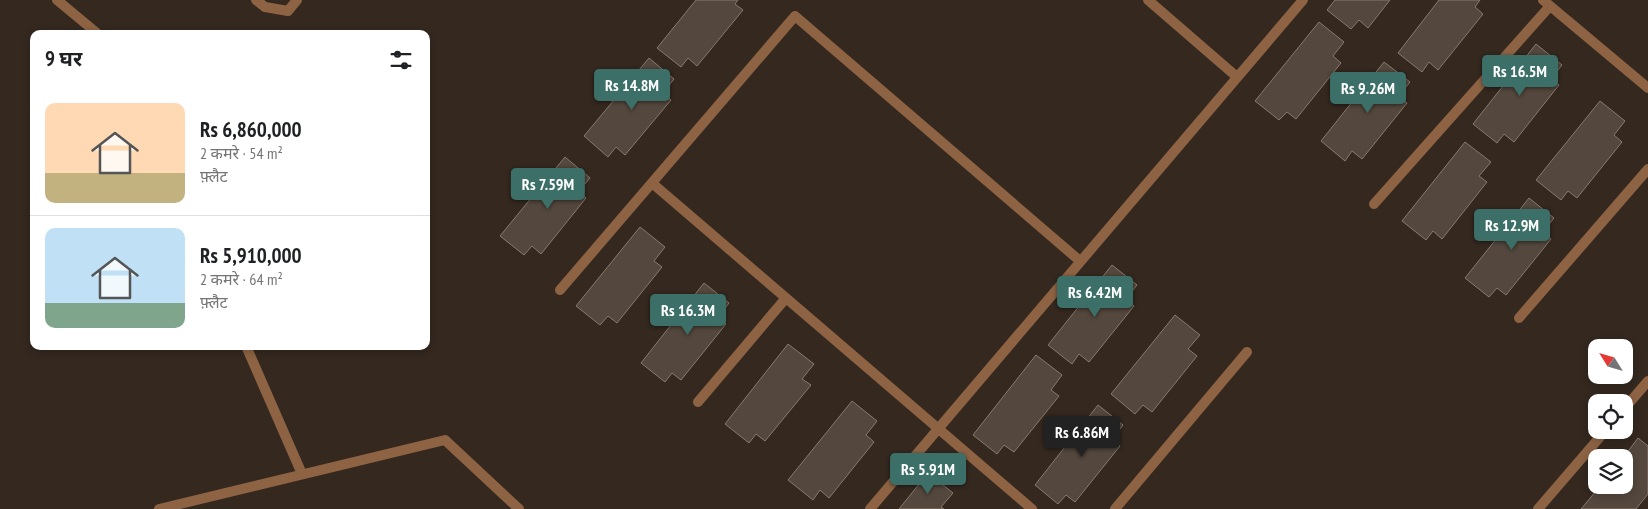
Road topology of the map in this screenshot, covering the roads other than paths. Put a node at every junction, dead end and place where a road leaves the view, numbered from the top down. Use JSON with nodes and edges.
{"nodes":[{"id":1,"x":58,"y":0,"type":"edge"},
{"id":2,"x":256,"y":0,"type":"edge"},
{"id":3,"x":297,"y":0,"type":"edge"},
{"id":4,"x":1148,"y":0,"type":"edge"},
{"id":5,"x":1303,"y":0,"type":"edge"},
{"id":6,"x":1546,"y":3,"type":"edge"},
{"id":7,"x":93,"y":30,"type":"edge"},
{"id":8,"x":1237,"y":77,"type":"junction"},
{"id":9,"x":1648,"y":88,"type":"edge"},
{"id":10,"x":1648,"y":169,"type":"edge"},
{"id":11,"x":652,"y":183,"type":"junction"},
{"id":12,"x":1374,"y":204,"type":"dead end"},
{"id":13,"x":1080,"y":261,"type":"junction"},
{"id":14,"x":560,"y":290,"type":"dead end"},
{"id":15,"x":786,"y":298,"type":"junction"},
{"id":16,"x":1519,"y":318,"type":"dead end"},
{"id":17,"x":248,"y":350,"type":"edge"},
{"id":18,"x":1247,"y":352,"type":"dead end"},
{"id":19,"x":1648,"y":381,"type":"edge"},
{"id":20,"x":1633,"y":398,"type":"edge"},
{"id":21,"x":698,"y":402,"type":"dead end"},
{"id":22,"x":938,"y":428,"type":"junction"},
{"id":23,"x":1598,"y":439,"type":"edge"},
{"id":24,"x":302,"y":474,"type":"junction"},
{"id":25,"x":159,"y":509,"type":"edge"},
{"id":26,"x":519,"y":509,"type":"edge"},
{"id":27,"x":870,"y":509,"type":"edge"},
{"id":28,"x":1032,"y":509,"type":"edge"},
{"id":29,"x":1114,"y":509,"type":"edge"},
{"id":30,"x":1538,"y":509,"type":"edge"}],
"edges":[{"from":1,"to":7,"type":"street"},
{"from":2,"to":3,"type":"street"},
{"from":4,"to":8,"type":"street"},
{"from":5,"to":8,"type":"street"},
{"from":6,"to":9,"type":"street"},
{"from":6,"to":12,"type":"street"},
{"from":8,"to":13,"type":"street"},
{"from":10,"to":16,"type":"street"},
{"from":11,"to":13,"type":"street"},
{"from":11,"to":14,"type":"street"},
{"from":11,"to":15,"type":"street"},
{"from":13,"to":22,"type":"street"},
{"from":15,"to":21,"type":"street"},
{"from":15,"to":22,"type":"street"},
{"from":17,"to":24,"type":"street"},
{"from":18,"to":29,"type":"street"},
{"from":19,"to":20,"type":"street"},
{"from":22,"to":27,"type":"street"},
{"from":22,"to":28,"type":"street"},
{"from":23,"to":30,"type":"street"},
{"from":24,"to":25,"type":"street"},
{"from":24,"to":26,"type":"street"}]}
